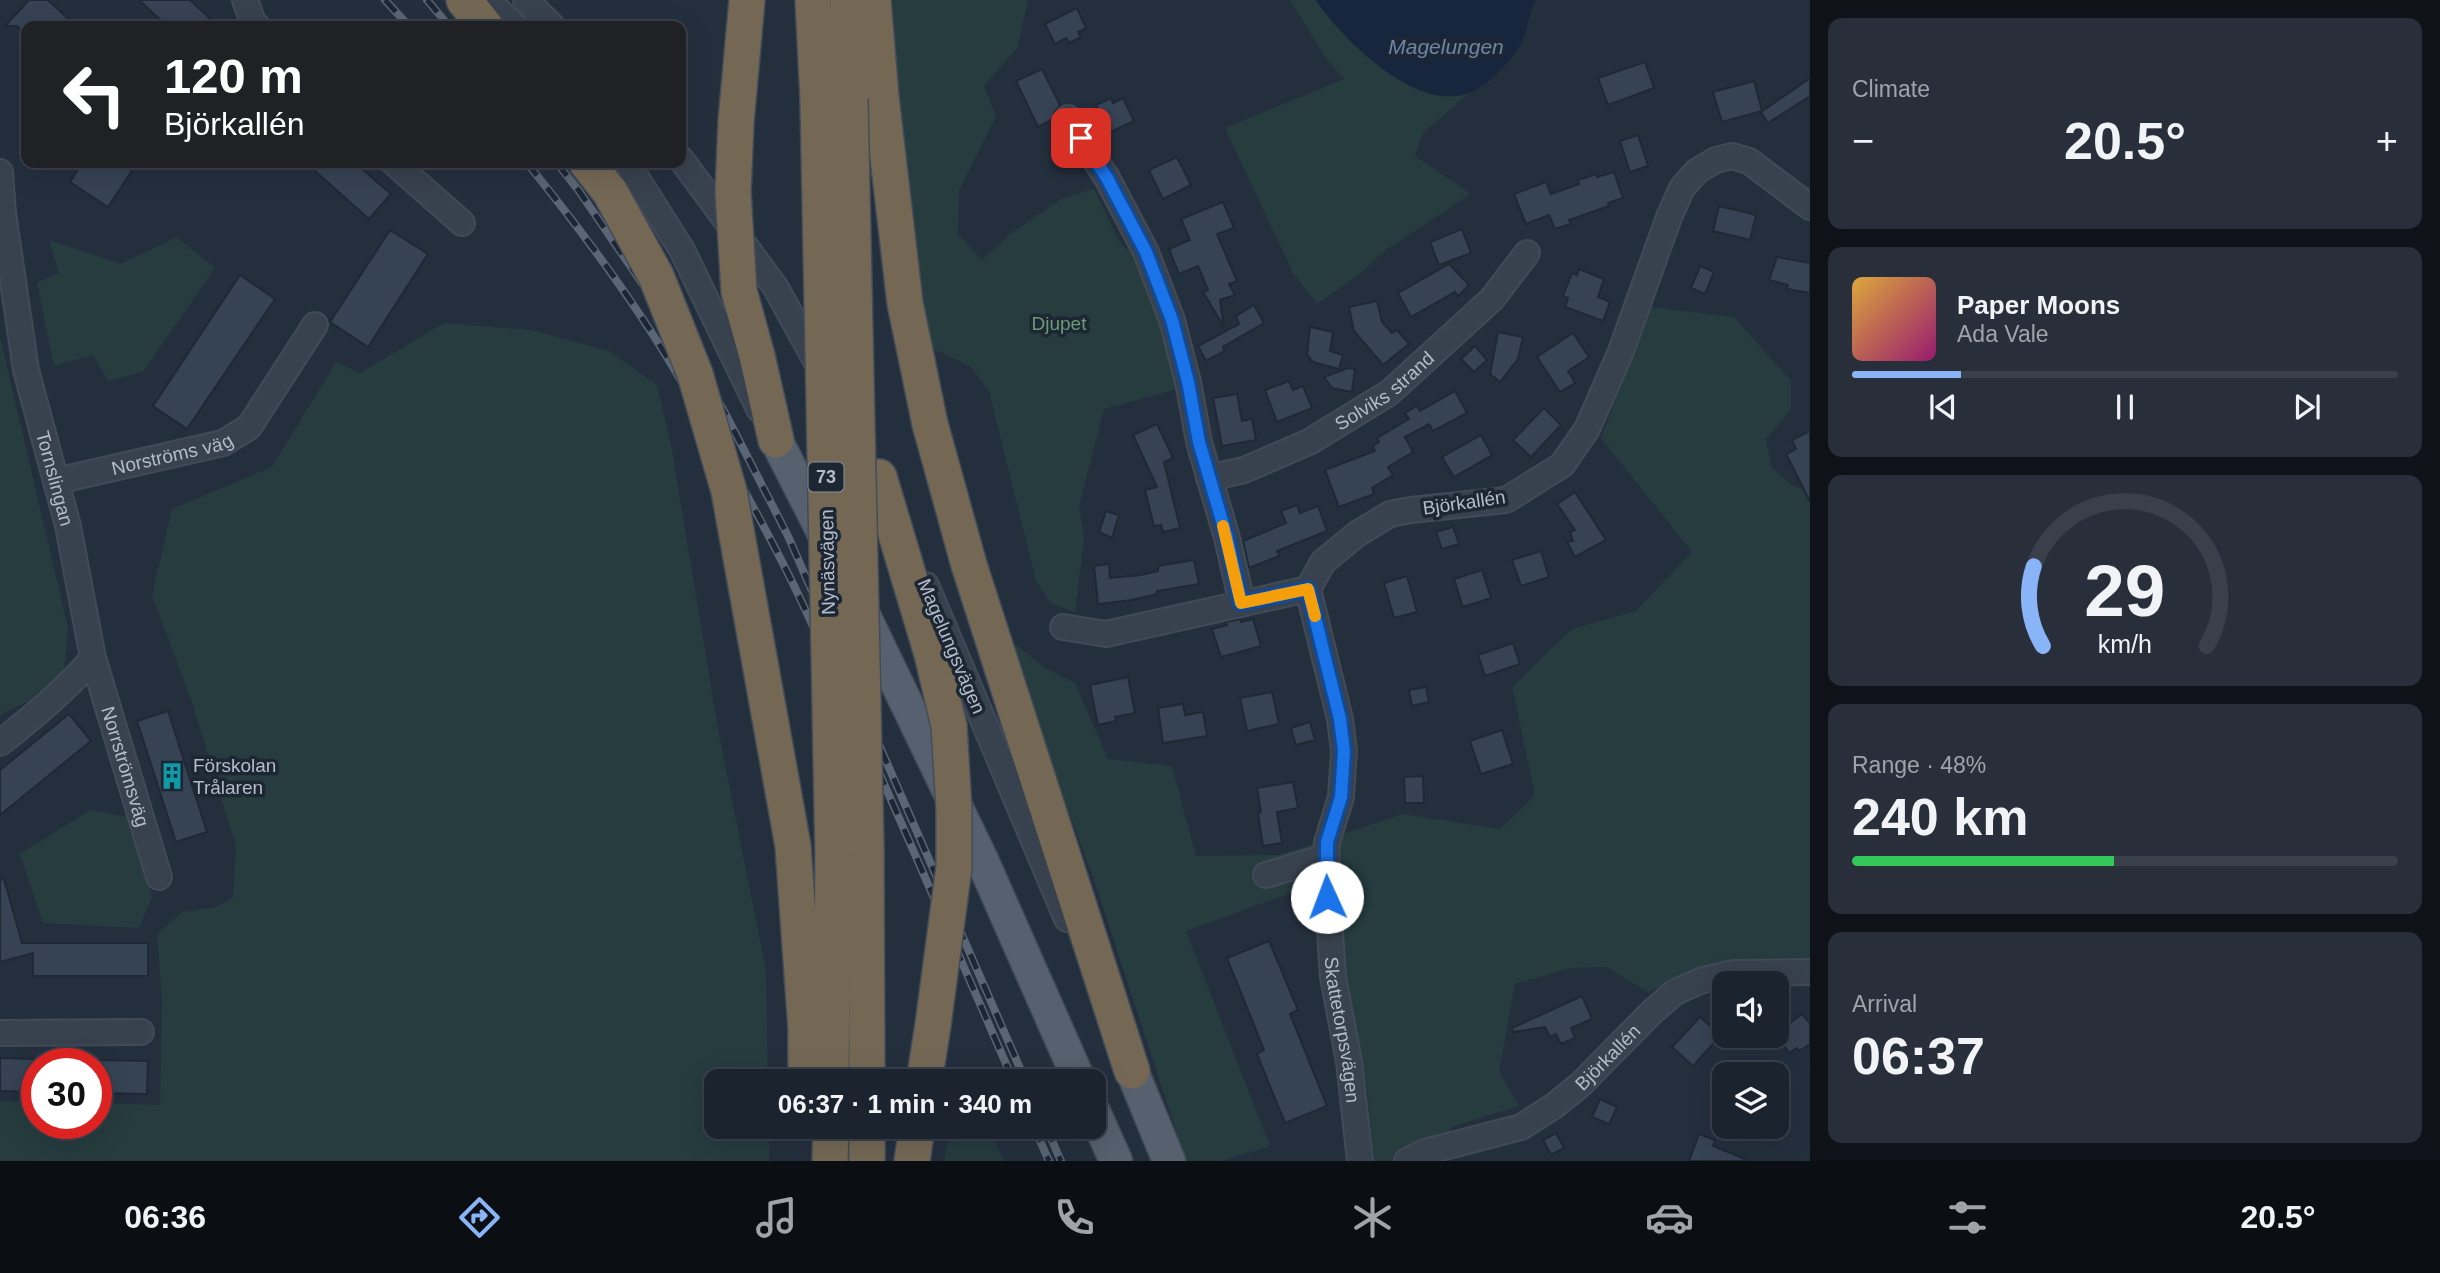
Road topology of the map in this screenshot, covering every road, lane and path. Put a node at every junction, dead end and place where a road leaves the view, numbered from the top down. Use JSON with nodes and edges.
{"nodes":[{"id":1,"x":244,"y":0,"type":"edge"},
{"id":2,"x":464,"y":0,"type":"edge"},
{"id":3,"x":488,"y":0,"type":"edge"},
{"id":4,"x":526,"y":0,"type":"edge"},
{"id":5,"x":747,"y":0,"type":"edge"},
{"id":6,"x":813,"y":0,"type":"edge"},
{"id":7,"x":848,"y":0,"type":"edge"},
{"id":8,"x":873,"y":0,"type":"edge"},
{"id":9,"x":253,"y":21,"type":"edge"},
{"id":10,"x":481,"y":21,"type":"edge"},
{"id":11,"x":509,"y":21,"type":"edge"},
{"id":12,"x":547,"y":21,"type":"edge"},
{"id":13,"x":850,"y":98,"type":"junction"},
{"id":14,"x":1068,"y":118,"type":"dead end"},
{"id":15,"x":686,"y":166,"type":"edge"},
{"id":16,"x":400,"y":168,"type":"edge"},
{"id":17,"x":591,"y":168,"type":"edge"},
{"id":18,"x":630,"y":168,"type":"edge"},
{"id":19,"x":0,"y":172,"type":"edge"},
{"id":20,"x":1810,"y":207,"type":"edge"},
{"id":21,"x":462,"y":223,"type":"dead end"},
{"id":22,"x":1527,"y":253,"type":"dead end"},
{"id":23,"x":315,"y":325,"type":"dead end"},
{"id":24,"x":776,"y":440,"type":"junction"},
{"id":25,"x":879,"y":477,"type":"junction"},
{"id":26,"x":1209,"y":478,"type":"junction"},
{"id":27,"x":56,"y":481,"type":"junction"},
{"id":28,"x":1308,"y":589,"type":"junction"},
{"id":29,"x":1241,"y":603,"type":"junction"},
{"id":30,"x":1063,"y":627,"type":"dead end"},
{"id":31,"x":93,"y":658,"type":"junction"},
{"id":32,"x":0,"y":743,"type":"edge"},
{"id":33,"x":849,"y":851,"type":"junction"},
{"id":34,"x":1326,"y":857,"type":"junction"},
{"id":35,"x":1266,"y":875,"type":"dead end"},
{"id":36,"x":159,"y":877,"type":"dead end"},
{"id":37,"x":1810,"y":972,"type":"edge"},
{"id":38,"x":141,"y":1032,"type":"dead end"},
{"id":39,"x":0,"y":1033,"type":"edge"},
{"id":40,"x":806,"y":1069,"type":"edge"},
{"id":41,"x":832,"y":1069,"type":"edge"},
{"id":42,"x":866,"y":1069,"type":"edge"},
{"id":43,"x":926,"y":1069,"type":"edge"},
{"id":44,"x":1074,"y":1069,"type":"edge"},
{"id":45,"x":1132,"y":1071,"type":"junction"},
{"id":46,"x":807,"y":1139,"type":"edge"},
{"id":47,"x":831,"y":1139,"type":"edge"},
{"id":48,"x":867,"y":1139,"type":"edge"},
{"id":49,"x":915,"y":1139,"type":"edge"},
{"id":50,"x":1106,"y":1139,"type":"edge"},
{"id":51,"x":807,"y":1161,"type":"edge"},
{"id":52,"x":830,"y":1161,"type":"edge"},
{"id":53,"x":867,"y":1161,"type":"edge"},
{"id":54,"x":912,"y":1161,"type":"edge"},
{"id":55,"x":1116,"y":1161,"type":"edge"},
{"id":56,"x":1169,"y":1161,"type":"edge"},
{"id":57,"x":1360,"y":1161,"type":"edge"},
{"id":58,"x":1406,"y":1161,"type":"edge"}],
"edges":[{"from":1,"to":9,"type":"street"},
{"from":2,"to":10,"type":"highway"},
{"from":3,"to":11,"type":"street"},
{"from":4,"to":12,"type":"street"},
{"from":5,"to":24,"type":"highway","bridge":true},
{"from":6,"to":13,"type":"highway","name":"Nynäsvägen","number":"73"},
{"from":7,"to":13,"type":"highway","name":"Nynäsvägen","number":"73"},
{"from":8,"to":13,"type":"highway"},
{"from":13,"to":33,"type":"highway","name":"Nynäsvägen","number":"73","bridge":true},
{"from":13,"to":45,"type":"highway"},
{"from":14,"to":26,"type":"street"},
{"from":15,"to":25,"type":"street","name":"Magelungsvägen"},
{"from":16,"to":21,"type":"street"},
{"from":17,"to":40,"type":"highway","bridge":true},
{"from":18,"to":24,"type":"street"},
{"from":19,"to":27,"type":"street","name":"Tornslingan"},
{"from":20,"to":28,"type":"street","name":"Björkallén"},
{"from":22,"to":26,"type":"street","name":"Solviks strand"},
{"from":23,"to":27,"type":"street","name":"Norströms väg"},
{"from":24,"to":44,"type":"main road"},
{"from":25,"to":43,"type":"highway","bridge":true},
{"from":25,"to":45,"type":"street","name":"Magelungsvägen"},
{"from":26,"to":29,"type":"street"},
{"from":27,"to":31,"type":"street","name":"Tornslingan"},
{"from":28,"to":29,"type":"street"},
{"from":28,"to":34,"type":"street","name":"Skattetorpsvägen"},
{"from":29,"to":30,"type":"street"},
{"from":31,"to":32,"type":"street"},
{"from":31,"to":36,"type":"street","name":"Norrströmsväg"},
{"from":33,"to":41,"type":"highway","name":"Nynäsvägen","number":"73"},
{"from":33,"to":42,"type":"highway","name":"Nynäsvägen","number":"73"},
{"from":34,"to":35,"type":"street"},
{"from":34,"to":57,"type":"street","name":"Skattetorpsvägen"},
{"from":37,"to":58,"type":"street","name":"Björkallén"},
{"from":38,"to":39,"type":"street"},
{"from":45,"to":56,"type":"main road","name":"Magelungsvägen"},
{"from":46,"to":51,"type":"highway"},
{"from":47,"to":52,"type":"highway"},
{"from":48,"to":53,"type":"highway"},
{"from":49,"to":54,"type":"highway"},
{"from":50,"to":55,"type":"main road"}]}
